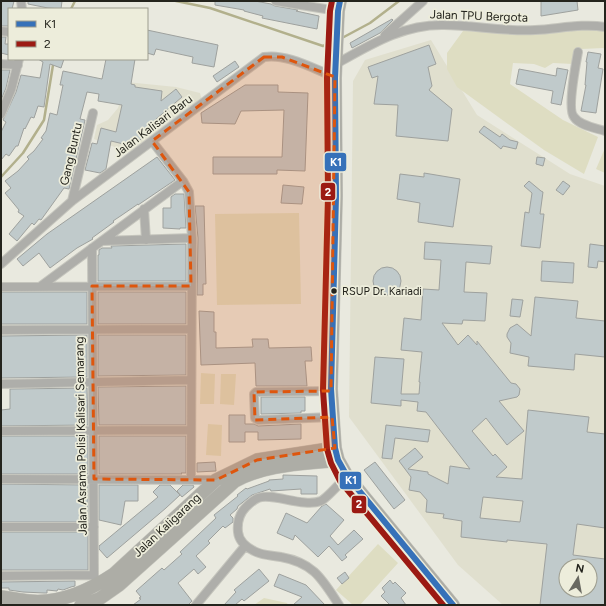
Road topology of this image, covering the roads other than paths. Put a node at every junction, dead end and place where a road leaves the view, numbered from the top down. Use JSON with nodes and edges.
{"nodes":[{"id":1,"x":276,"y":1,"type":"edge"},
{"id":2,"x":423,"y":1,"type":"edge"},
{"id":3,"x":338,"y":12,"type":"edge"},
{"id":4,"x":605,"y":27,"type":"edge"},
{"id":5,"x":380,"y":39,"type":"junction"},
{"id":6,"x":578,"y":52,"type":"dead end"},
{"id":7,"x":18,"y":62,"type":"edge"},
{"id":8,"x":1,"y":64,"type":"edge"},
{"id":9,"x":336,"y":70,"type":"junction"},
{"id":10,"x":93,"y":112,"type":"dead end"},
{"id":11,"x":1,"y":114,"type":"edge"},
{"id":12,"x":605,"y":131,"type":"edge"},
{"id":13,"x":152,"y":141,"type":"junction"},
{"id":14,"x":183,"y":181,"type":"junction"},
{"id":15,"x":72,"y":201,"type":"junction"},
{"id":16,"x":144,"y":210,"type":"junction"},
{"id":17,"x":192,"y":238,"type":"junction"},
{"id":18,"x":146,"y":240,"type":"junction"},
{"id":19,"x":102,"y":241,"type":"junction"},
{"id":20,"x":92,"y":248,"type":"junction"},
{"id":21,"x":1,"y":264,"type":"edge"},
{"id":22,"x":1,"y":286,"type":"edge"},
{"id":23,"x":41,"y":286,"type":"junction"},
{"id":24,"x":92,"y":286,"type":"junction"},
{"id":25,"x":191,"y":286,"type":"junction"},
{"id":26,"x":190,"y":329,"type":"junction"},
{"id":27,"x":1,"y":330,"type":"edge"},
{"id":28,"x":92,"y":330,"type":"junction"},
{"id":29,"x":191,"y":380,"type":"junction"},
{"id":30,"x":93,"y":382,"type":"junction"},
{"id":31,"x":1,"y":384,"type":"edge"},
{"id":32,"x":331,"y":391,"type":"junction"},
{"id":33,"x":332,"y":417,"type":"junction"},
{"id":34,"x":93,"y":430,"type":"junction"},
{"id":35,"x":191,"y":430,"type":"junction"},
{"id":36,"x":1,"y":431,"type":"edge"},
{"id":37,"x":336,"y":454,"type":"junction"},
{"id":38,"x":347,"y":476,"type":"junction"},
{"id":39,"x":1,"y":479,"type":"edge"},
{"id":40,"x":94,"y":479,"type":"junction"},
{"id":41,"x":191,"y":480,"type":"junction"},
{"id":42,"x":216,"y":480,"type":"junction"},
{"id":43,"x":1,"y":527,"type":"edge"},
{"id":44,"x":94,"y":527,"type":"junction"},
{"id":45,"x":157,"y":543,"type":"junction"},
{"id":46,"x":245,"y":546,"type":"junction"},
{"id":47,"x":1,"y":576,"type":"edge"},
{"id":48,"x":96,"y":580,"type":"junction"},
{"id":49,"x":1,"y":597,"type":"edge"},
{"id":50,"x":81,"y":605,"type":"edge"},
{"id":51,"x":196,"y":605,"type":"edge"},
{"id":52,"x":339,"y":605,"type":"edge"},
{"id":53,"x":453,"y":605,"type":"edge"}],
"edges":[{"from":1,"to":3,"type":"street"},
{"from":2,"to":5,"type":"street"},
{"from":3,"to":9,"type":"highway"},
{"from":4,"to":5,"type":"street","name":"Jalan TPU Bergota"},
{"from":5,"to":9,"type":"street","name":"Jalan TPU Bergota"},
{"from":6,"to":12,"type":"street"},
{"from":7,"to":8,"type":"street"},
{"from":7,"to":11,"type":"street"},
{"from":9,"to":13,"type":"street","name":"Jalan Kalisari Baru"},
{"from":9,"to":32,"type":"highway"},
{"from":10,"to":15,"type":"street","name":"Gang Buntu"},
{"from":13,"to":14,"type":"street"},
{"from":13,"to":15,"type":"street","name":"Jalan Kalisari Baru"},
{"from":14,"to":16,"type":"street"},
{"from":14,"to":17,"type":"street"},
{"from":15,"to":21,"type":"street","name":"Jalan Kalisari Baru"},
{"from":16,"to":18,"type":"street"},
{"from":16,"to":19,"type":"street"},
{"from":17,"to":18,"type":"street"},
{"from":17,"to":25,"type":"street"},
{"from":18,"to":19,"type":"street"},
{"from":19,"to":20,"type":"street"},
{"from":20,"to":23,"type":"street"},
{"from":20,"to":24,"type":"street","name":"Jalan Asrama Polisi Kalisari Semarang"},
{"from":22,"to":23,"type":"street"},
{"from":23,"to":24,"type":"street"},
{"from":24,"to":25,"type":"street"},
{"from":24,"to":28,"type":"street","name":"Jalan Asrama Polisi Kalisari Semarang"},
{"from":25,"to":26,"type":"street"},
{"from":26,"to":28,"type":"street"},
{"from":26,"to":29,"type":"street"},
{"from":27,"to":28,"type":"street"},
{"from":28,"to":30,"type":"street","name":"Jalan Asrama Polisi Kalisari Semarang"},
{"from":29,"to":30,"type":"street"},
{"from":29,"to":35,"type":"street"},
{"from":30,"to":31,"type":"street"},
{"from":30,"to":34,"type":"street","name":"Jalan Asrama Polisi Kalisari Semarang"},
{"from":32,"to":33,"type":"highway"},
{"from":32,"to":33,"type":"street"},
{"from":33,"to":37,"type":"highway"},
{"from":34,"to":35,"type":"street"},
{"from":34,"to":36,"type":"street"},
{"from":34,"to":40,"type":"street","name":"Jalan Asrama Polisi Kalisari Semarang"},
{"from":35,"to":41,"type":"street"},
{"from":37,"to":38,"type":"highway"},
{"from":37,"to":42,"type":"highway","name":"Jalan Kaligarang"},
{"from":37,"to":45,"type":"highway","name":"Jalan Kaligarang"},
{"from":38,"to":46,"type":"street"},
{"from":38,"to":53,"type":"highway"},
{"from":39,"to":40,"type":"street"},
{"from":40,"to":41,"type":"street"},
{"from":40,"to":44,"type":"street","name":"Jalan Asrama Polisi Kalisari Semarang"},
{"from":41,"to":42,"type":"street"},
{"from":42,"to":45,"type":"highway","name":"Jalan Kaligarang"},
{"from":43,"to":44,"type":"street"},
{"from":44,"to":48,"type":"street","name":"Jalan Asrama Polisi Kalisari Semarang"},
{"from":45,"to":48,"type":"highway","name":"Jalan Kaligarang"},
{"from":45,"to":50,"type":"highway","name":"Jalan Kaligarang"},
{"from":46,"to":51,"type":"street"},
{"from":46,"to":52,"type":"street"},
{"from":47,"to":48,"type":"street"},
{"from":48,"to":49,"type":"highway","name":"Jalan Kaligarang"}]}
